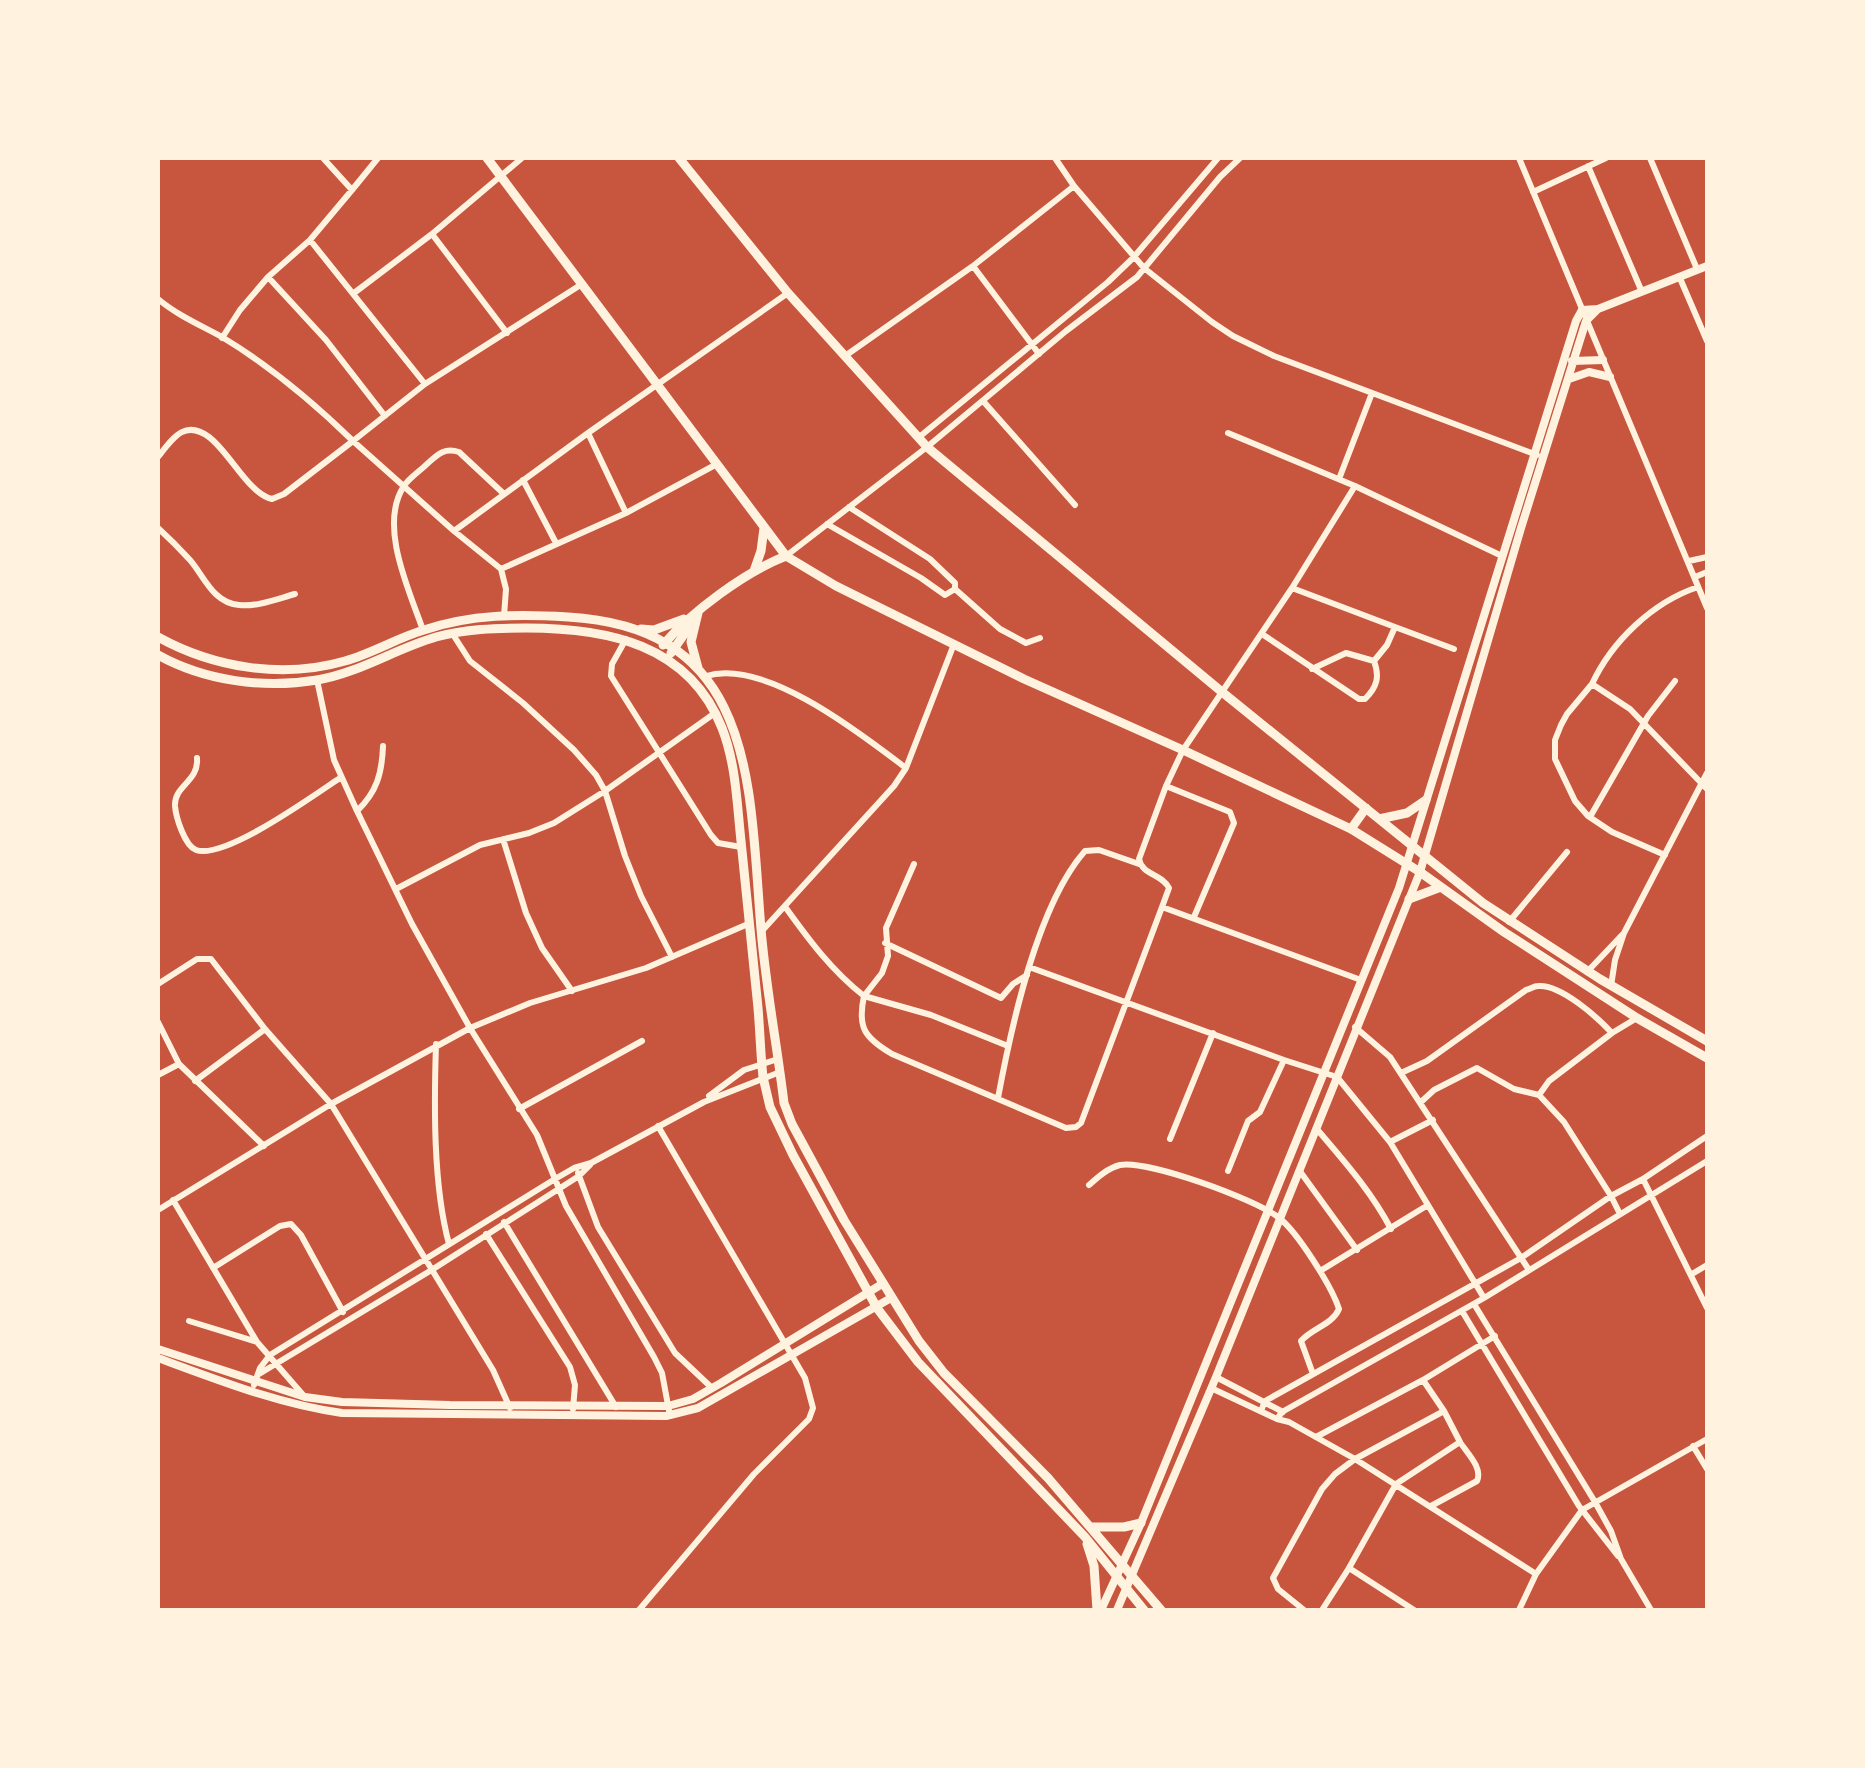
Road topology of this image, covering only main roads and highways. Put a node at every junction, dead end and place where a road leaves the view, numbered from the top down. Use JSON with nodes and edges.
{"nodes":[{"id":1,"x":487,"y":158,"type":"edge"},
{"id":2,"x":679,"y":158,"type":"edge"},
{"id":3,"x":1707,"y":266,"type":"edge"},
{"id":4,"x":1598,"y":309,"type":"junction"},
{"id":5,"x":1574,"y":360,"type":"junction"},
{"id":6,"x":1603,"y":360,"type":"road end"},
{"id":7,"x":1561,"y":364,"type":"junction"},
{"id":8,"x":1610,"y":377,"type":"road end"},
{"id":9,"x":1569,"y":379,"type":"junction"},
{"id":10,"x":764,"y":528,"type":"junction"},
{"id":11,"x":786,"y":556,"type":"junction"},
{"id":12,"x":754,"y":572,"type":"junction"},
{"id":13,"x":697,"y":614,"type":"junction"},
{"id":14,"x":632,"y":628,"type":"junction"},
{"id":15,"x":158,"y":637,"type":"edge"},
{"id":16,"x":665,"y":642,"type":"junction"},
{"id":17,"x":674,"y":649,"type":"junction"},
{"id":18,"x":657,"y":653,"type":"junction"},
{"id":19,"x":158,"y":655,"type":"edge"},
{"id":20,"x":667,"y":659,"type":"junction"},
{"id":21,"x":702,"y":672,"type":"junction"},
{"id":22,"x":1426,"y":800,"type":"junction"},
{"id":23,"x":1366,"y":808,"type":"junction"},
{"id":24,"x":1379,"y":819,"type":"junction"},
{"id":25,"x":1351,"y":829,"type":"junction"},
{"id":26,"x":1412,"y":846,"type":"junction"},
{"id":27,"x":1424,"y":857,"type":"junction"},
{"id":28,"x":1406,"y":864,"type":"junction"},
{"id":29,"x":1420,"y":872,"type":"junction"},
{"id":30,"x":1441,"y":887,"type":"junction"},
{"id":31,"x":1409,"y":899,"type":"junction"},
{"id":32,"x":1350,"y":1011,"type":"junction"},
{"id":33,"x":1361,"y":1015,"type":"junction"},
{"id":34,"x":1707,"y":1041,"type":"edge"},
{"id":35,"x":1707,"y":1058,"type":"edge"},
{"id":36,"x":882,"y":1284,"type":"junction"},
{"id":37,"x":868,"y":1293,"type":"junction"},
{"id":38,"x":891,"y":1298,"type":"junction"},
{"id":39,"x":877,"y":1308,"type":"junction"},
{"id":40,"x":158,"y":1349,"type":"edge"},
{"id":41,"x":158,"y":1358,"type":"edge"},
{"id":42,"x":669,"y":1411,"type":"junction"},
{"id":43,"x":990,"y":1418,"type":"junction"},
{"id":44,"x":981,"y":1427,"type":"junction"},
{"id":45,"x":1141,"y":1523,"type":"junction"},
{"id":46,"x":1091,"y":1527,"type":"junction"},
{"id":47,"x":1085,"y":1537,"type":"junction"},
{"id":48,"x":1123,"y":1563,"type":"junction"},
{"id":49,"x":1117,"y":1574,"type":"junction"},
{"id":50,"x":1133,"y":1575,"type":"junction"},
{"id":51,"x":1127,"y":1588,"type":"junction"},
{"id":52,"x":1099,"y":1610,"type":"edge"},
{"id":53,"x":1117,"y":1610,"type":"edge"},
{"id":54,"x":1144,"y":1610,"type":"edge"},
{"id":55,"x":1161,"y":1610,"type":"edge"}],
"edges":[{"from":1,"to":10,"type":"main road"},
{"from":2,"to":23,"type":"main road"},
{"from":3,"to":4,"type":"main road"},
{"from":4,"to":5,"type":"main road"},
{"from":4,"to":7,"type":"main road"},
{"from":5,"to":6,"type":"main road"},
{"from":5,"to":7,"type":"main road"},
{"from":5,"to":9,"type":"main road"},
{"from":7,"to":22,"type":"main road"},
{"from":8,"to":9,"type":"main road"},
{"from":9,"to":27,"type":"main road"},
{"from":10,"to":11,"type":"main road"},
{"from":10,"to":12,"type":"main road"},
{"from":11,"to":12,"type":"main road"},
{"from":11,"to":25,"type":"main road"},
{"from":12,"to":13,"type":"main road"},
{"from":13,"to":14,"type":"main road"},
{"from":13,"to":16,"type":"main road"},
{"from":13,"to":17,"type":"main road"},
{"from":13,"to":21,"type":"main road"},
{"from":14,"to":15,"type":"main road"},
{"from":14,"to":16,"type":"main road"},
{"from":16,"to":17,"type":"main road"},
{"from":16,"to":18,"type":"main road"},
{"from":17,"to":20,"type":"main road"},
{"from":17,"to":21,"type":"main road"},
{"from":18,"to":19,"type":"main road"},
{"from":18,"to":20,"type":"main road"},
{"from":20,"to":37,"type":"main road"},
{"from":21,"to":36,"type":"main road"},
{"from":22,"to":24,"type":"main road"},
{"from":22,"to":26,"type":"main road"},
{"from":23,"to":24,"type":"main road"},
{"from":23,"to":25,"type":"main road"},
{"from":24,"to":26,"type":"main road"},
{"from":25,"to":28,"type":"main road"},
{"from":26,"to":27,"type":"main road"},
{"from":26,"to":28,"type":"main road"},
{"from":27,"to":29,"type":"main road"},
{"from":27,"to":34,"type":"main road"},
{"from":28,"to":29,"type":"main road"},
{"from":28,"to":32,"type":"main road"},
{"from":29,"to":30,"type":"main road"},
{"from":29,"to":31,"type":"main road"},
{"from":30,"to":31,"type":"main road"},
{"from":30,"to":35,"type":"main road"},
{"from":31,"to":33,"type":"main road"},
{"from":32,"to":33,"type":"main road"},
{"from":32,"to":45,"type":"main road"},
{"from":33,"to":50,"type":"main road"},
{"from":36,"to":37,"type":"main road"},
{"from":36,"to":38,"type":"main road"},
{"from":37,"to":39,"type":"main road"},
{"from":37,"to":42,"type":"main road"},
{"from":38,"to":39,"type":"main road"},
{"from":38,"to":43,"type":"main road"},
{"from":39,"to":42,"type":"main road"},
{"from":39,"to":44,"type":"main road"},
{"from":40,"to":42,"type":"main road"},
{"from":41,"to":42,"type":"main road"},
{"from":43,"to":44,"type":"main road"},
{"from":43,"to":46,"type":"main road"},
{"from":44,"to":47,"type":"main road"},
{"from":45,"to":46,"type":"main road"},
{"from":45,"to":48,"type":"main road"},
{"from":46,"to":48,"type":"main road"},
{"from":47,"to":49,"type":"main road"},
{"from":47,"to":52,"type":"main road"},
{"from":48,"to":49,"type":"main road"},
{"from":48,"to":50,"type":"main road"},
{"from":49,"to":51,"type":"main road"},
{"from":49,"to":52,"type":"main road"},
{"from":50,"to":51,"type":"main road"},
{"from":50,"to":55,"type":"main road"},
{"from":51,"to":53,"type":"main road"},
{"from":51,"to":54,"type":"main road"}]}
